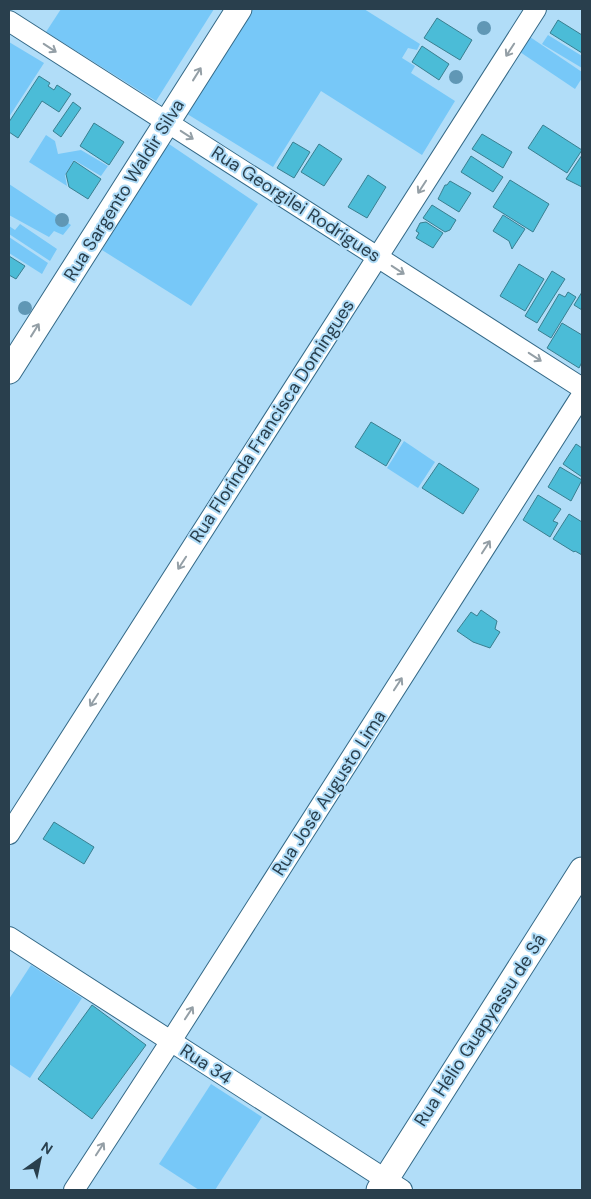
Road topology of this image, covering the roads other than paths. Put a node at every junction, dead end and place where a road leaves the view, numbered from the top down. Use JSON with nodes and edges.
{"nodes":[{"id":1,"x":238,"y":9,"type":"edge"},
{"id":2,"x":536,"y":9,"type":"edge"},
{"id":3,"x":9,"y":21,"type":"edge"},
{"id":4,"x":167,"y":122,"type":"junction"},
{"id":5,"x":378,"y":257,"type":"junction"},
{"id":6,"x":9,"y":371,"type":"edge"},
{"id":7,"x":582,"y":388,"type":"edge"},
{"id":8,"x":582,"y":395,"type":"edge"},
{"id":9,"x":9,"y":834,"type":"edge"},
{"id":10,"x":582,"y":870,"type":"edge"},
{"id":11,"x":9,"y":937,"type":"edge"},
{"id":12,"x":171,"y":1041,"type":"junction"},
{"id":13,"x":389,"y":1187,"type":"edge"},
{"id":14,"x":74,"y":1190,"type":"edge"}],
"edges":[{"from":4,"to":1,"type":"main road","name":"Rua Sargento Waldir Silva","one_way":true},
{"from":2,"to":5,"type":"street","name":"Rua Florinda Francisca Domingues","one_way":true},
{"from":3,"to":4,"type":"street","name":"Rua Georgilei Rodrigues","one_way":true},
{"from":4,"to":5,"type":"street","name":"Rua Georgilei Rodrigues","one_way":true},
{"from":6,"to":4,"type":"main road","name":"Rua Sargento Waldir Silva","one_way":true},
{"from":5,"to":7,"type":"street","name":"Rua Georgilei Rodrigues","one_way":true},
{"from":5,"to":9,"type":"street","name":"Rua Florinda Francisca Domingues","one_way":true},
{"from":12,"to":8,"type":"street","name":"Rua José Augusto Lima","one_way":true},
{"from":10,"to":13,"type":"main road","name":"Rua Hélio Guapyassu de Sá"},
{"from":11,"to":12,"type":"street","name":"Rua 34"},
{"from":12,"to":13,"type":"street","name":"Rua 34"},
{"from":14,"to":12,"type":"street","name":"Rua José Augusto Lima","one_way":true}]}
